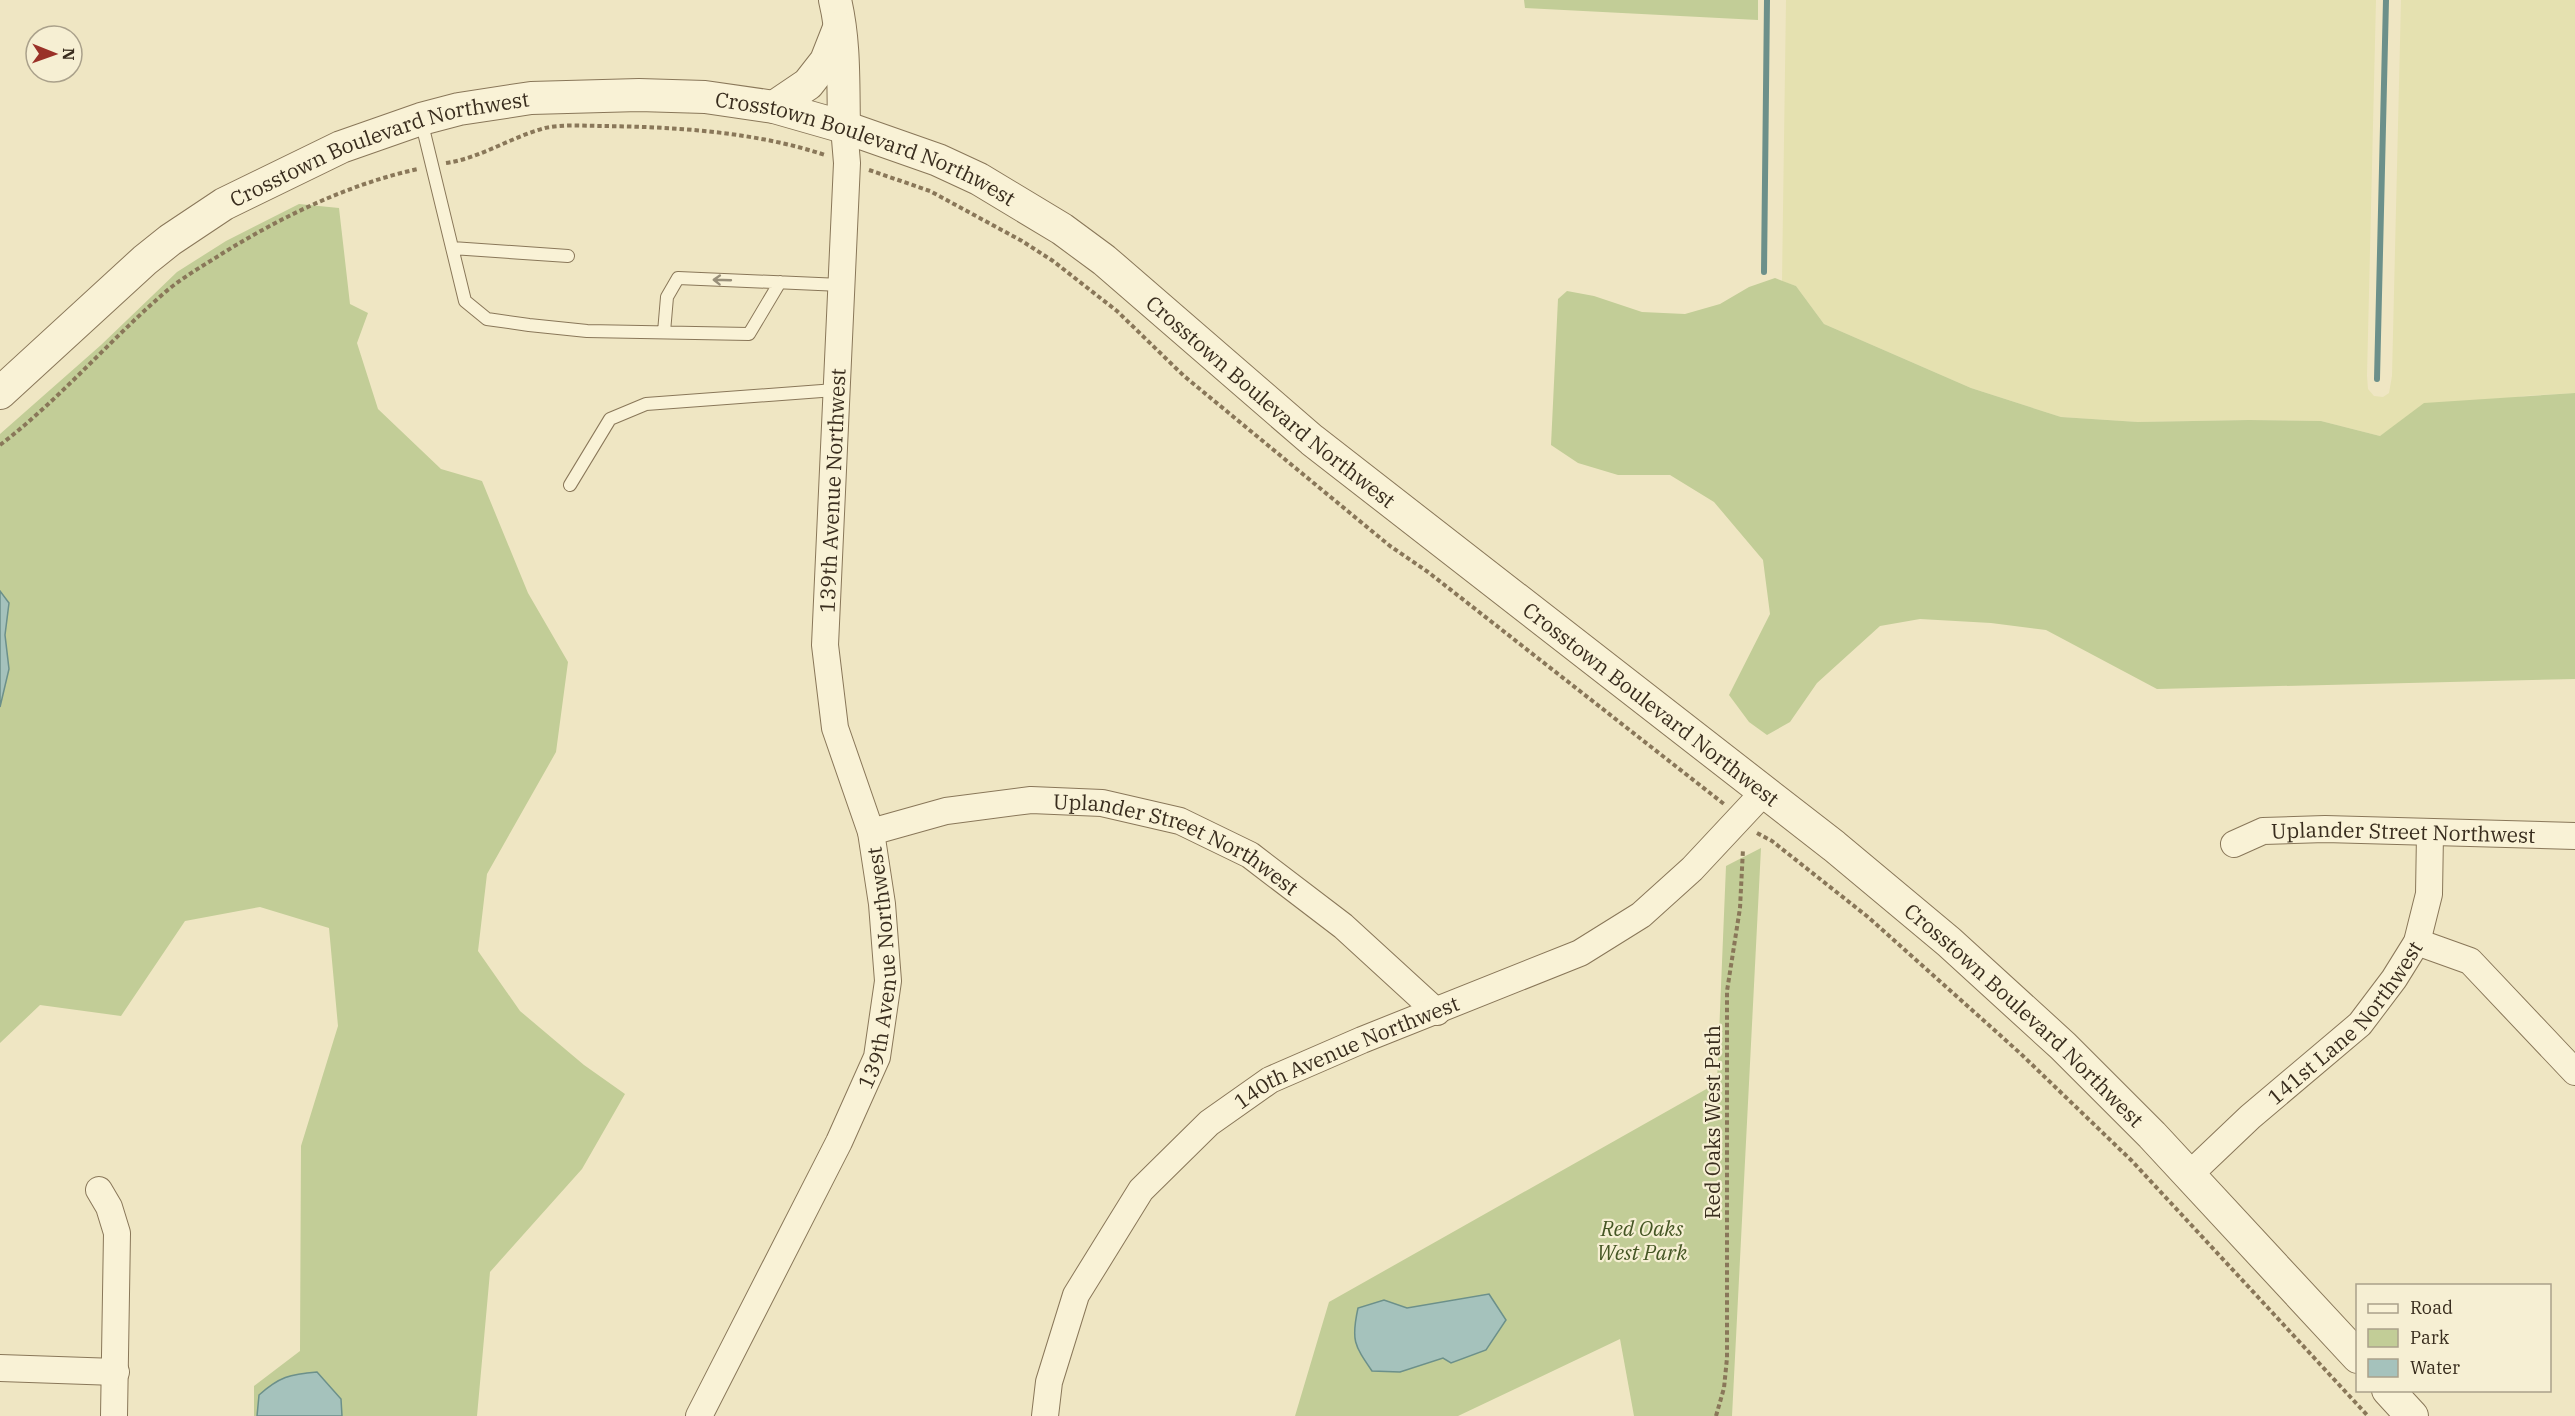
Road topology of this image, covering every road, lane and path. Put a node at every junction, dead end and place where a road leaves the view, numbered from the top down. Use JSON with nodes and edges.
{"nodes":[{"id":1,"x":838,"y":12,"type":"edge"},
{"id":2,"x":774,"y":107,"type":"junction"},
{"id":3,"x":421,"y":119,"type":"junction"},
{"id":4,"x":844,"y":127,"type":"junction"},
{"id":5,"x":848,"y":163,"type":"junction"},
{"id":6,"x":432,"y":166,"type":"junction"},
{"id":7,"x":452,"y":248,"type":"junction"},
{"id":8,"x":568,"y":256,"type":"dead end"},
{"id":9,"x":780,"y":282,"type":"junction"},
{"id":10,"x":841,"y":285,"type":"junction"},
{"id":11,"x":664,"y":332,"type":"junction"},
{"id":12,"x":835,"y":390,"type":"junction"},
{"id":13,"x":0,"y":393,"type":"edge"},
{"id":14,"x":0,"y":446,"type":"edge"},
{"id":15,"x":570,"y":485,"type":"dead end"},
{"id":16,"x":1764,"y":792,"type":"junction"},
{"id":17,"x":1721,"y":801,"type":"dead end"},
{"id":18,"x":872,"y":832,"type":"junction"},
{"id":19,"x":1754,"y":834,"type":"dead end"},
{"id":20,"x":2430,"y":834,"type":"junction"},
{"id":21,"x":2575,"y":836,"type":"edge"},
{"id":22,"x":1746,"y":842,"type":"dead end"},
{"id":23,"x":2234,"y":844,"type":"dead end"},
{"id":24,"x":2417,"y":942,"type":"junction"},
{"id":25,"x":1437,"y":1012,"type":"junction"},
{"id":26,"x":2575,"y":1072,"type":"edge"},
{"id":27,"x":2189,"y":1175,"type":"junction"},
{"id":28,"x":99,"y":1190,"type":"dead end"},
{"id":29,"x":2356,"y":1355,"type":"edge"},
{"id":30,"x":0,"y":1368,"type":"edge"},
{"id":31,"x":116,"y":1372,"type":"junction"},
{"id":32,"x":2390,"y":1392,"type":"edge"},
{"id":33,"x":114,"y":1416,"type":"edge"},
{"id":34,"x":699,"y":1416,"type":"edge"},
{"id":35,"x":1045,"y":1416,"type":"edge"},
{"id":36,"x":1716,"y":1416,"type":"edge"},
{"id":37,"x":2368,"y":1416,"type":"edge"},
{"id":38,"x":2412,"y":1416,"type":"edge"}],
"edges":[{"from":1,"to":2,"type":"street"},
{"from":1,"to":4,"type":"street"},
{"from":2,"to":3,"type":"street","name":"Crosstown Boulevard Northwest"},
{"from":2,"to":4,"type":"street","name":"Crosstown Boulevard Northwest"},
{"from":3,"to":6,"type":"lane"},
{"from":3,"to":13,"type":"street","name":"Crosstown Boulevard Northwest"},
{"from":4,"to":5,"type":"street","name":"139th Avenue Northwest"},
{"from":4,"to":16,"type":"street","name":"Crosstown Boulevard Northwest"},
{"from":5,"to":6,"type":"path"},
{"from":5,"to":10,"type":"street","name":"139th Avenue Northwest"},
{"from":5,"to":17,"type":"path"},
{"from":6,"to":7,"type":"lane"},
{"from":6,"to":14,"type":"path"},
{"from":7,"to":8,"type":"lane"},
{"from":7,"to":11,"type":"lane"},
{"from":9,"to":10,"type":"lane"},
{"from":9,"to":11,"type":"lane"},
{"from":9,"to":11,"type":"lane","one_way":true},
{"from":10,"to":12,"type":"street","name":"139th Avenue Northwest"},
{"from":12,"to":15,"type":"lane"},
{"from":12,"to":18,"type":"street","name":"139th Avenue Northwest"},
{"from":16,"to":25,"type":"street","name":"140th Avenue Northwest"},
{"from":16,"to":27,"type":"street","name":"Crosstown Boulevard Northwest"},
{"from":18,"to":25,"type":"street","name":"Uplander Street Northwest"},
{"from":18,"to":34,"type":"street","name":"139th Avenue Northwest"},
{"from":19,"to":37,"type":"path"},
{"from":20,"to":21,"type":"street","name":"Uplander Street Northwest"},
{"from":20,"to":23,"type":"street","name":"Uplander Street Northwest"},
{"from":20,"to":24,"type":"street","name":"141st Lane Northwest"},
{"from":22,"to":36,"type":"path","name":"Red Oaks West Path"},
{"from":24,"to":26,"type":"street"},
{"from":24,"to":27,"type":"street","name":"141st Lane Northwest"},
{"from":25,"to":35,"type":"street","name":"140th Avenue Northwest"},
{"from":27,"to":29,"type":"street","name":"Crosstown Boulevard Northwest"},
{"from":28,"to":31,"type":"street"},
{"from":30,"to":31,"type":"street"},
{"from":31,"to":33,"type":"street"},
{"from":32,"to":38,"type":"street"}]}
